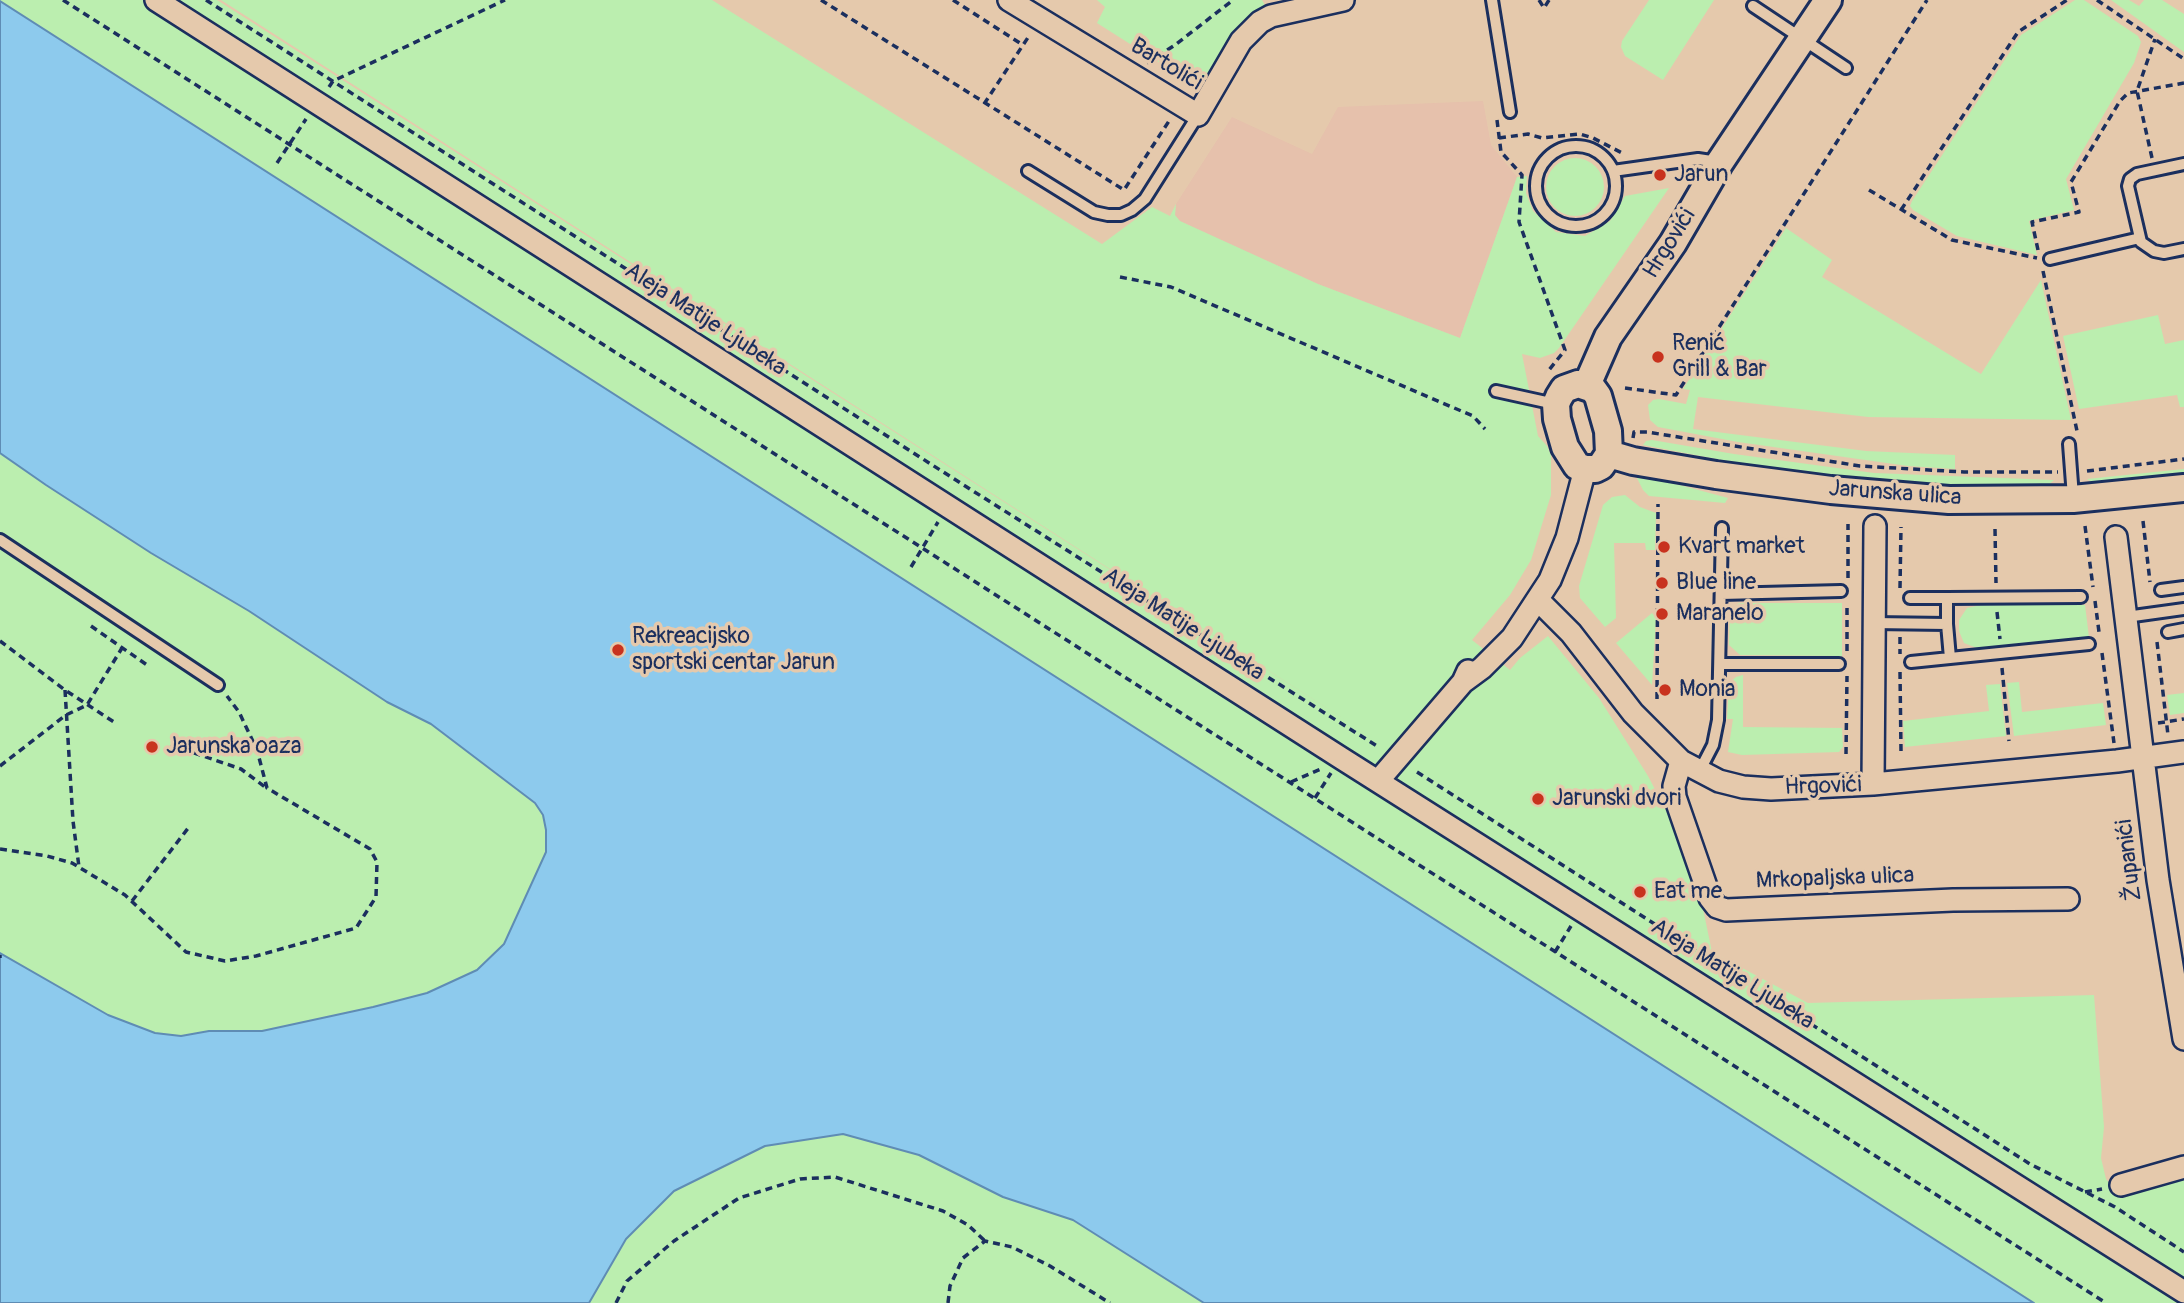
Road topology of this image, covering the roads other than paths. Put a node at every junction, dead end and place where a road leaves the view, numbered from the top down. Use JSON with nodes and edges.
{"nodes":[{"id":1,"x":156,"y":0,"type":"edge"},
{"id":2,"x":1009,"y":0,"type":"edge"},
{"id":3,"x":1343,"y":0,"type":"edge"},
{"id":4,"x":1492,"y":0,"type":"edge"},
{"id":5,"x":1828,"y":0,"type":"edge"},
{"id":6,"x":1753,"y":6,"type":"dead end"},
{"id":7,"x":1802,"y":38,"type":"junction"},
{"id":8,"x":1846,"y":68,"type":"dead end"},
{"id":9,"x":1189,"y":110,"type":"junction"},
{"id":10,"x":1510,"y":112,"type":"dead end"},
{"id":11,"x":1720,"y":162,"type":"junction"},
{"id":12,"x":2184,"y":164,"type":"edge"},
{"id":13,"x":1028,"y":170,"type":"dead end"},
{"id":14,"x":1613,"y":171,"type":"junction"},
{"id":15,"x":2140,"y":238,"type":"junction"},
{"id":16,"x":2184,"y":249,"type":"edge"},
{"id":17,"x":2050,"y":259,"type":"road end"},
{"id":18,"x":1587,"y":385,"type":"junction"},
{"id":19,"x":1496,"y":391,"type":"dead end"},
{"id":20,"x":1556,"y":404,"type":"junction"},
{"id":21,"x":2069,"y":444,"type":"dead end"},
{"id":22,"x":1609,"y":454,"type":"junction"},
{"id":23,"x":1585,"y":469,"type":"junction"},
{"id":24,"x":2184,"y":488,"type":"edge"},
{"id":25,"x":2073,"y":499,"type":"junction"},
{"id":26,"x":1875,"y":526,"type":"dead end"},
{"id":27,"x":1722,"y":528,"type":"dead end"},
{"id":28,"x":2116,"y":537,"type":"dead end"},
{"id":29,"x":0,"y":540,"type":"edge"},
{"id":30,"x":2184,"y":586,"type":"edge"},
{"id":31,"x":2161,"y":590,"type":"dead end"},
{"id":32,"x":1844,"y":591,"type":"road end"},
{"id":33,"x":1721,"y":593,"type":"junction"},
{"id":34,"x":2081,"y":597,"type":"dead end"},
{"id":35,"x":1910,"y":598,"type":"dead end"},
{"id":36,"x":1947,"y":598,"type":"junction"},
{"id":37,"x":1538,"y":600,"type":"junction"},
{"id":38,"x":2184,"y":609,"type":"edge"},
{"id":39,"x":2126,"y":617,"type":"junction"},
{"id":40,"x":1874,"y":623,"type":"junction"},
{"id":41,"x":1947,"y":624,"type":"junction"},
{"id":42,"x":2184,"y":629,"type":"edge"},
{"id":43,"x":2168,"y":632,"type":"dead end"},
{"id":44,"x":2089,"y":644,"type":"dead end"},
{"id":45,"x":1950,"y":658,"type":"junction"},
{"id":46,"x":1911,"y":662,"type":"dead end"},
{"id":47,"x":1720,"y":664,"type":"junction"},
{"id":48,"x":1844,"y":665,"type":"road end"},
{"id":49,"x":218,"y":685,"type":"road end"},
{"id":50,"x":2184,"y":752,"type":"edge"},
{"id":51,"x":2144,"y":757,"type":"junction"},
{"id":52,"x":1690,"y":767,"type":"junction"},
{"id":53,"x":1378,"y":781,"type":"junction"},
{"id":54,"x":1873,"y":785,"type":"junction"},
{"id":55,"x":2068,"y":899,"type":"dead end"},
{"id":56,"x":2184,"y":1039,"type":"edge"},
{"id":57,"x":2184,"y":1167,"type":"edge"},
{"id":58,"x":2121,"y":1185,"type":"dead end"},
{"id":59,"x":2184,"y":1292,"type":"edge"}],
"edges":[{"from":1,"to":53,"type":"street","name":"Aleja Matije Ljubeka"},
{"from":2,"to":9,"type":"street","name":"Bartolići"},
{"from":3,"to":9,"type":"street","name":"Bartolići"},
{"from":4,"to":10,"type":"lane"},
{"from":5,"to":7,"type":"street","name":"Hrgovići"},
{"from":6,"to":7,"type":"lane"},
{"from":7,"to":8,"type":"lane"},
{"from":7,"to":11,"type":"street","name":"Hrgovići"},
{"from":9,"to":13,"type":"lane"},
{"from":11,"to":14,"type":"lane"},
{"from":11,"to":18,"type":"street","name":"Hrgovići"},
{"from":12,"to":15,"type":"lane"},
{"from":14,"to":14,"type":"lane"},
{"from":15,"to":16,"type":"lane"},
{"from":15,"to":17,"type":"lane"},
{"from":18,"to":20,"type":"street"},
{"from":18,"to":22,"type":"street"},
{"from":19,"to":20,"type":"lane"},
{"from":20,"to":23,"type":"street"},
{"from":21,"to":25,"type":"lane"},
{"from":22,"to":23,"type":"street"},
{"from":22,"to":25,"type":"street","name":"Jarunska ulica"},
{"from":23,"to":37,"type":"street"},
{"from":24,"to":25,"type":"street","name":"Jarunska ulica"},
{"from":26,"to":40,"type":"street","name":"Jarunska ulica"},
{"from":27,"to":33,"type":"lane"},
{"from":28,"to":39,"type":"street"},
{"from":29,"to":49,"type":"lane"},
{"from":30,"to":31,"type":"lane"},
{"from":32,"to":33,"type":"lane"},
{"from":33,"to":47,"type":"lane"},
{"from":34,"to":36,"type":"lane"},
{"from":35,"to":36,"type":"lane"},
{"from":36,"to":41,"type":"lane"},
{"from":37,"to":52,"type":"street","name":"Hrgovići"},
{"from":37,"to":53,"type":"street"},
{"from":38,"to":39,"type":"lane"},
{"from":39,"to":51,"type":"street"},
{"from":40,"to":41,"type":"lane"},
{"from":40,"to":54,"type":"street","name":"Jarunska ulica"},
{"from":41,"to":45,"type":"lane"},
{"from":42,"to":43,"type":"lane"},
{"from":44,"to":45,"type":"lane"},
{"from":45,"to":46,"type":"lane"},
{"from":47,"to":48,"type":"lane"},
{"from":47,"to":52,"type":"lane"},
{"from":50,"to":51,"type":"street","name":"Hrgovići"},
{"from":51,"to":54,"type":"street","name":"Hrgovići"},
{"from":51,"to":56,"type":"street","name":"Županići"},
{"from":52,"to":54,"type":"street","name":"Hrgovići"},
{"from":52,"to":55,"type":"street","name":"Mrkopaljska ulica"},
{"from":53,"to":59,"type":"street","name":"Aleja Matije Ljubeka"},
{"from":57,"to":58,"type":"street"}]}
